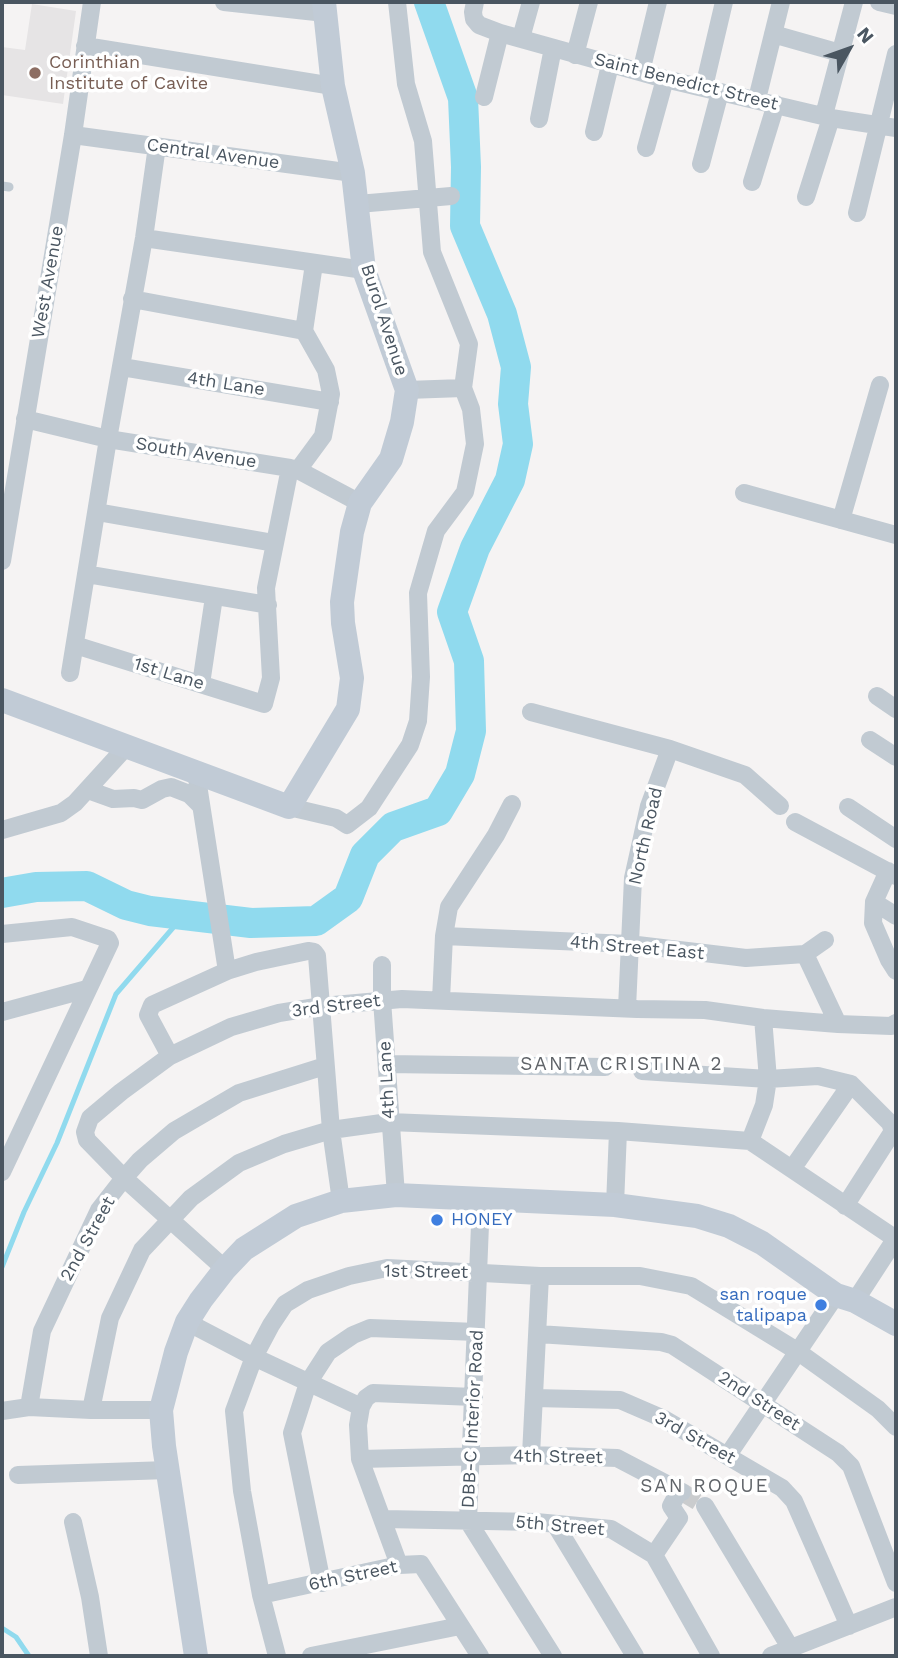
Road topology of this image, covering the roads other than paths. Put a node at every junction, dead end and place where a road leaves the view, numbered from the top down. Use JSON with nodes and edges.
{"nodes":[{"id":1,"x":92,"y":2,"type":"edge"},
{"id":2,"x":224,"y":2,"type":"edge"},
{"id":3,"x":397,"y":2,"type":"edge"},
{"id":4,"x":475,"y":2,"type":"edge"},
{"id":5,"x":531,"y":2,"type":"edge"},
{"id":6,"x":589,"y":2,"type":"edge"},
{"id":7,"x":658,"y":2,"type":"edge"},
{"id":8,"x":724,"y":2,"type":"edge"},
{"id":9,"x":781,"y":2,"type":"edge"},
{"id":10,"x":854,"y":2,"type":"edge"},
{"id":11,"x":879,"y":2,"type":"edge"},
{"id":12,"x":896,"y":6,"type":"edge"},
{"id":13,"x":325,"y":7,"type":"edge"},
{"id":14,"x":500,"y":33,"type":"junction"},
{"id":15,"x":773,"y":34,"type":"junction"},
{"id":16,"x":521,"y":38,"type":"junction"},
{"id":17,"x":85,"y":47,"type":"junction"},
{"id":18,"x":553,"y":48,"type":"junction"},
{"id":19,"x":840,"y":53,"type":"junction"},
{"id":20,"x":896,"y":54,"type":"edge"},
{"id":21,"x":575,"y":55,"type":"junction"},
{"id":22,"x":610,"y":65,"type":"junction"},
{"id":23,"x":641,"y":72,"type":"junction"},
{"id":24,"x":665,"y":79,"type":"junction"},
{"id":25,"x":333,"y":86,"type":"junction"},
{"id":26,"x":712,"y":90,"type":"junction"},
{"id":27,"x":484,"y":97,"type":"dead end"},
{"id":28,"x":757,"y":99,"type":"junction"},
{"id":29,"x":776,"y":104,"type":"junction"},
{"id":30,"x":827,"y":116,"type":"junction"},
{"id":31,"x":539,"y":119,"type":"dead end"},
{"id":32,"x":888,"y":126,"type":"edge"},
{"id":33,"x":594,"y":132,"type":"dead end"},
{"id":34,"x":73,"y":135,"type":"junction"},
{"id":35,"x":157,"y":146,"type":"junction"},
{"id":36,"x":646,"y":148,"type":"dead end"},
{"id":37,"x":701,"y":164,"type":"dead end"},
{"id":38,"x":354,"y":173,"type":"junction"},
{"id":39,"x":752,"y":182,"type":"dead end"},
{"id":40,"x":452,"y":196,"type":"dead end"},
{"id":41,"x":806,"y":197,"type":"dead end"},
{"id":42,"x":428,"y":198,"type":"junction"},
{"id":43,"x":358,"y":204,"type":"junction"},
{"id":44,"x":857,"y":213,"type":"dead end"},
{"id":45,"x":144,"y":238,"type":"junction"},
{"id":46,"x":314,"y":264,"type":"junction"},
{"id":47,"x":364,"y":270,"type":"junction"},
{"id":48,"x":132,"y":299,"type":"junction"},
{"id":49,"x":304,"y":331,"type":"junction"},
{"id":50,"x":122,"y":367,"type":"junction"},
{"id":51,"x":880,"y":385,"type":"dead end"},
{"id":52,"x":463,"y":388,"type":"junction"},
{"id":53,"x":407,"y":390,"type":"junction"},
{"id":54,"x":330,"y":402,"type":"junction"},
{"id":55,"x":25,"y":419,"type":"junction"},
{"id":56,"x":108,"y":439,"type":"junction"},
{"id":57,"x":294,"y":469,"type":"junction"},
{"id":58,"x":744,"y":493,"type":"dead end"},
{"id":59,"x":360,"y":503,"type":"junction"},
{"id":60,"x":97,"y":512,"type":"junction"},
{"id":61,"x":841,"y":520,"type":"junction"},
{"id":62,"x":896,"y":536,"type":"edge"},
{"id":63,"x":274,"y":543,"type":"junction"},
{"id":64,"x":2,"y":561,"type":"edge"},
{"id":65,"x":86,"y":574,"type":"junction"},
{"id":66,"x":214,"y":597,"type":"junction"},
{"id":67,"x":268,"y":605,"type":"junction"},
{"id":68,"x":75,"y":645,"type":"junction"},
{"id":69,"x":70,"y":673,"type":"dead end"},
{"id":70,"x":201,"y":684,"type":"junction"},
{"id":71,"x":877,"y":696,"type":"dead end"},
{"id":72,"x":2,"y":700,"type":"edge"},
{"id":73,"x":896,"y":709,"type":"edge"},
{"id":74,"x":531,"y":712,"type":"dead end"},
{"id":75,"x":870,"y":740,"type":"dead end"},
{"id":76,"x":126,"y":747,"type":"junction"},
{"id":77,"x":670,"y":749,"type":"junction"},
{"id":78,"x":896,"y":757,"type":"edge"},
{"id":79,"x":196,"y":772,"type":"junction"},
{"id":80,"x":88,"y":790,"type":"junction"},
{"id":81,"x":512,"y":804,"type":"dead end"},
{"id":82,"x":201,"y":806,"type":"junction"},
{"id":83,"x":780,"y":806,"type":"dead end"},
{"id":84,"x":289,"y":807,"type":"junction"},
{"id":85,"x":848,"y":807,"type":"dead end"},
{"id":86,"x":795,"y":822,"type":"dead end"},
{"id":87,"x":2,"y":830,"type":"edge"},
{"id":88,"x":896,"y":839,"type":"edge"},
{"id":89,"x":892,"y":874,"type":"edge"},
{"id":90,"x":874,"y":902,"type":"junction"},
{"id":91,"x":896,"y":916,"type":"edge"},
{"id":92,"x":2,"y":934,"type":"edge"},
{"id":93,"x":444,"y":936,"type":"junction"},
{"id":94,"x":825,"y":940,"type":"dead end"},
{"id":95,"x":629,"y":944,"type":"junction"},
{"id":96,"x":805,"y":954,"type":"junction"},
{"id":97,"x":382,"y":965,"type":"dead end"},
{"id":98,"x":227,"y":971,"type":"junction"},
{"id":99,"x":896,"y":971,"type":"edge"},
{"id":100,"x":87,"y":989,"type":"junction"},
{"id":101,"x":382,"y":1000,"type":"junction"},
{"id":102,"x":441,"y":1000,"type":"junction"},
{"id":103,"x":322,"y":1006,"type":"junction"},
{"id":104,"x":627,"y":1008,"type":"junction"},
{"id":105,"x":2,"y":1012,"type":"edge"},
{"id":106,"x":763,"y":1018,"type":"junction"},
{"id":107,"x":896,"y":1023,"type":"edge"},
{"id":108,"x":838,"y":1024,"type":"junction"},
{"id":109,"x":170,"y":1056,"type":"junction"},
{"id":110,"x":387,"y":1064,"type":"junction"},
{"id":111,"x":325,"y":1066,"type":"junction"},
{"id":112,"x":605,"y":1067,"type":"dead end"},
{"id":113,"x":642,"y":1071,"type":"dead end"},
{"id":114,"x":768,"y":1079,"type":"junction"},
{"id":115,"x":851,"y":1084,"type":"junction"},
{"id":116,"x":390,"y":1122,"type":"junction"},
{"id":117,"x":331,"y":1130,"type":"junction"},
{"id":118,"x":618,"y":1131,"type":"junction"},
{"id":119,"x":750,"y":1141,"type":"junction"},
{"id":120,"x":792,"y":1169,"type":"junction"},
{"id":121,"x":2,"y":1172,"type":"edge"},
{"id":122,"x":124,"y":1178,"type":"junction"},
{"id":123,"x":396,"y":1195,"type":"junction"},
{"id":124,"x":481,"y":1200,"type":"junction"},
{"id":125,"x":341,"y":1201,"type":"junction"},
{"id":126,"x":615,"y":1205,"type":"junction"},
{"id":127,"x":845,"y":1206,"type":"junction"},
{"id":128,"x":172,"y":1219,"type":"junction"},
{"id":129,"x":896,"y":1238,"type":"edge"},
{"id":130,"x":225,"y":1269,"type":"junction"},
{"id":131,"x":479,"y":1273,"type":"junction"},
{"id":132,"x":540,"y":1276,"type":"junction"},
{"id":133,"x":846,"y":1298,"type":"junction"},
{"id":134,"x":187,"y":1322,"type":"junction"},
{"id":135,"x":896,"y":1324,"type":"edge"},
{"id":136,"x":477,"y":1332,"type":"junction"},
{"id":137,"x":537,"y":1334,"type":"junction"},
{"id":138,"x":797,"y":1351,"type":"junction"},
{"id":139,"x":254,"y":1357,"type":"junction"},
{"id":140,"x":308,"y":1383,"type":"junction"},
{"id":141,"x":474,"y":1397,"type":"junction"},
{"id":142,"x":534,"y":1398,"type":"junction"},
{"id":143,"x":761,"y":1403,"type":"junction"},
{"id":144,"x":360,"y":1406,"type":"junction"},
{"id":145,"x":29,"y":1407,"type":"junction"},
{"id":146,"x":91,"y":1410,"type":"junction"},
{"id":147,"x":161,"y":1410,"type":"junction"},
{"id":148,"x":2,"y":1411,"type":"edge"},
{"id":149,"x":896,"y":1427,"type":"edge"},
{"id":150,"x":531,"y":1455,"type":"junction"},
{"id":151,"x":728,"y":1455,"type":"junction"},
{"id":152,"x":470,"y":1457,"type":"junction"},
{"id":153,"x":360,"y":1459,"type":"junction"},
{"id":154,"x":168,"y":1470,"type":"junction"},
{"id":155,"x":18,"y":1475,"type":"dead end"},
{"id":156,"x":705,"y":1506,"type":"tunnel mouth"},
{"id":157,"x":384,"y":1519,"type":"junction"},
{"id":158,"x":468,"y":1521,"type":"junction"},
{"id":159,"x":73,"y":1522,"type":"dead end"},
{"id":160,"x":555,"y":1524,"type":"junction"},
{"id":161,"x":654,"y":1555,"type":"junction"},
{"id":162,"x":399,"y":1565,"type":"junction"},
{"id":163,"x":322,"y":1583,"type":"junction"},
{"id":164,"x":896,"y":1583,"type":"edge"},
{"id":165,"x":261,"y":1595,"type":"junction"},
{"id":166,"x":896,"y":1607,"type":"edge"},
{"id":167,"x":460,"y":1626,"type":"junction"},
{"id":168,"x":849,"y":1626,"type":"junction"},
{"id":169,"x":791,"y":1649,"type":"junction"},
{"id":170,"x":99,"y":1656,"type":"edge"},
{"id":171,"x":196,"y":1656,"type":"edge"},
{"id":172,"x":277,"y":1656,"type":"edge"},
{"id":173,"x":311,"y":1656,"type":"edge"},
{"id":174,"x":480,"y":1656,"type":"edge"},
{"id":175,"x":553,"y":1656,"type":"edge"},
{"id":176,"x":635,"y":1656,"type":"edge"},
{"id":177,"x":711,"y":1656,"type":"edge"},
{"id":178,"x":771,"y":1656,"type":"edge"}],
"edges":[{"from":1,"to":17,"type":"street","name":"West Avenue"},
{"from":2,"to":13,"type":"street"},
{"from":3,"to":42,"type":"street"},
{"from":4,"to":14,"type":"street","name":"Saint Benedict Street"},
{"from":5,"to":16,"type":"street"},
{"from":6,"to":21,"type":"street"},
{"from":7,"to":23,"type":"street"},
{"from":8,"to":26,"type":"street"},
{"from":9,"to":15,"type":"street"},
{"from":10,"to":19,"type":"street"},
{"from":11,"to":12,"type":"street"},
{"from":13,"to":25,"type":"street","name":"Burol Avenue"},
{"from":14,"to":16,"type":"street","name":"Saint Benedict Street"},
{"from":14,"to":27,"type":"street"},
{"from":15,"to":19,"type":"street"},
{"from":15,"to":28,"type":"street"},
{"from":16,"to":18,"type":"street","name":"Saint Benedict Street"},
{"from":17,"to":25,"type":"street"},
{"from":17,"to":34,"type":"street","name":"West Avenue"},
{"from":18,"to":21,"type":"street","name":"Saint Benedict Street"},
{"from":18,"to":31,"type":"street"},
{"from":19,"to":30,"type":"street"},
{"from":20,"to":32,"type":"street"},
{"from":21,"to":22,"type":"street","name":"Saint Benedict Street"},
{"from":22,"to":23,"type":"street","name":"Saint Benedict Street"},
{"from":22,"to":33,"type":"street"},
{"from":23,"to":24,"type":"street","name":"Saint Benedict Street"},
{"from":24,"to":26,"type":"street","name":"Saint Benedict Street"},
{"from":24,"to":36,"type":"street"},
{"from":25,"to":38,"type":"street","name":"Burol Avenue"},
{"from":26,"to":28,"type":"street","name":"Saint Benedict Street"},
{"from":26,"to":37,"type":"street"},
{"from":28,"to":29,"type":"street","name":"Saint Benedict Street"},
{"from":29,"to":30,"type":"street","name":"Saint Benedict Street"},
{"from":29,"to":39,"type":"street"},
{"from":30,"to":32,"type":"street","name":"Saint Benedict Street"},
{"from":30,"to":41,"type":"street"},
{"from":32,"to":44,"type":"street"},
{"from":34,"to":35,"type":"street","name":"Central Avenue"},
{"from":34,"to":55,"type":"street","name":"West Avenue"},
{"from":35,"to":38,"type":"street","name":"Central Avenue"},
{"from":35,"to":45,"type":"street"},
{"from":38,"to":43,"type":"street","name":"Burol Avenue"},
{"from":40,"to":42,"type":"street"},
{"from":42,"to":43,"type":"street"},
{"from":42,"to":52,"type":"street"},
{"from":43,"to":47,"type":"street","name":"Burol Avenue"},
{"from":45,"to":46,"type":"street"},
{"from":45,"to":48,"type":"street"},
{"from":46,"to":47,"type":"street"},
{"from":46,"to":49,"type":"street"},
{"from":47,"to":53,"type":"street","name":"Burol Avenue"},
{"from":48,"to":49,"type":"street"},
{"from":48,"to":50,"type":"street"},
{"from":49,"to":54,"type":"street"},
{"from":50,"to":54,"type":"street","name":"4th Lane"},
{"from":50,"to":56,"type":"street"},
{"from":51,"to":61,"type":"street"},
{"from":52,"to":53,"type":"street"},
{"from":52,"to":84,"type":"street"},
{"from":53,"to":59,"type":"street","name":"Burol Avenue"},
{"from":54,"to":57,"type":"street"},
{"from":55,"to":56,"type":"street","name":"South Avenue"},
{"from":55,"to":64,"type":"street","name":"West Avenue"},
{"from":56,"to":57,"type":"street","name":"South Avenue"},
{"from":56,"to":60,"type":"street"},
{"from":57,"to":59,"type":"street","name":"South Avenue"},
{"from":57,"to":63,"type":"street"},
{"from":58,"to":61,"type":"street"},
{"from":59,"to":84,"type":"street","name":"Burol Avenue"},
{"from":60,"to":63,"type":"street"},
{"from":60,"to":65,"type":"street"},
{"from":61,"to":62,"type":"street"},
{"from":63,"to":67,"type":"street"},
{"from":65,"to":66,"type":"street"},
{"from":65,"to":68,"type":"street"},
{"from":66,"to":67,"type":"street"},
{"from":66,"to":70,"type":"street"},
{"from":67,"to":70,"type":"street","name":"1st Lane"},
{"from":68,"to":69,"type":"street"},
{"from":68,"to":70,"type":"street","name":"1st Lane"},
{"from":71,"to":73,"type":"street"},
{"from":72,"to":76,"type":"street"},
{"from":74,"to":77,"type":"street"},
{"from":75,"to":78,"type":"street"},
{"from":76,"to":79,"type":"street"},
{"from":76,"to":80,"type":"street"},
{"from":77,"to":83,"type":"street"},
{"from":77,"to":95,"type":"street","name":"North Road"},
{"from":79,"to":82,"type":"street"},
{"from":79,"to":84,"type":"street"},
{"from":80,"to":82,"type":"street"},
{"from":80,"to":87,"type":"street"},
{"from":81,"to":93,"type":"street"},
{"from":82,"to":98,"type":"street"},
{"from":85,"to":88,"type":"street"},
{"from":86,"to":89,"type":"street"},
{"from":89,"to":90,"type":"street"},
{"from":90,"to":91,"type":"street"},
{"from":90,"to":99,"type":"street"},
{"from":92,"to":100,"type":"street"},
{"from":93,"to":95,"type":"street","name":"4th Street East"},
{"from":93,"to":102,"type":"street"},
{"from":94,"to":96,"type":"street"},
{"from":95,"to":96,"type":"street","name":"4th Street East"},
{"from":95,"to":104,"type":"street","name":"North Road"},
{"from":96,"to":108,"type":"street"},
{"from":97,"to":101,"type":"street","name":"4th Lane"},
{"from":98,"to":103,"type":"street"},
{"from":98,"to":109,"type":"street"},
{"from":100,"to":105,"type":"street"},
{"from":100,"to":121,"type":"street"},
{"from":101,"to":102,"type":"street","name":"3rd Street"},
{"from":101,"to":103,"type":"street","name":"3rd Street"},
{"from":101,"to":110,"type":"street","name":"4th Lane"},
{"from":102,"to":104,"type":"street","name":"3rd Street"},
{"from":103,"to":109,"type":"street","name":"3rd Street"},
{"from":103,"to":111,"type":"street"},
{"from":104,"to":106,"type":"street","name":"3rd Street"},
{"from":106,"to":108,"type":"street","name":"3rd Street"},
{"from":106,"to":114,"type":"street"},
{"from":107,"to":108,"type":"street","name":"3rd Street"},
{"from":109,"to":122,"type":"street","name":"3rd Street"},
{"from":110,"to":112,"type":"street"},
{"from":110,"to":116,"type":"street","name":"4th Lane"},
{"from":111,"to":117,"type":"street"},
{"from":111,"to":122,"type":"street","name":"2nd Street"},
{"from":113,"to":114,"type":"street"},
{"from":114,"to":115,"type":"street"},
{"from":114,"to":119,"type":"street"},
{"from":115,"to":120,"type":"street"},
{"from":115,"to":127,"type":"street"},
{"from":116,"to":117,"type":"street"},
{"from":116,"to":118,"type":"street"},
{"from":116,"to":123,"type":"street","name":"4th Lane"},
{"from":117,"to":125,"type":"street"},
{"from":117,"to":128,"type":"street"},
{"from":118,"to":119,"type":"street"},
{"from":118,"to":126,"type":"street"},
{"from":119,"to":120,"type":"street"},
{"from":120,"to":127,"type":"street"},
{"from":122,"to":128,"type":"street"},
{"from":122,"to":145,"type":"street","name":"2nd Street"},
{"from":123,"to":124,"type":"street"},
{"from":123,"to":125,"type":"street"},
{"from":124,"to":126,"type":"street"},
{"from":124,"to":131,"type":"street","name":"DBB-C Interior Road"},
{"from":125,"to":130,"type":"street"},
{"from":126,"to":133,"type":"street"},
{"from":127,"to":129,"type":"street"},
{"from":128,"to":130,"type":"street"},
{"from":128,"to":146,"type":"street"},
{"from":129,"to":133,"type":"street"},
{"from":130,"to":134,"type":"street"},
{"from":131,"to":132,"type":"street","name":"1st Street"},
{"from":131,"to":136,"type":"street","name":"DBB-C Interior Road"},
{"from":131,"to":139,"type":"street","name":"1st Street"},
{"from":132,"to":137,"type":"street"},
{"from":132,"to":138,"type":"street","name":"1st Street"},
{"from":133,"to":135,"type":"street"},
{"from":133,"to":138,"type":"street"},
{"from":134,"to":139,"type":"street"},
{"from":134,"to":147,"type":"street"},
{"from":136,"to":140,"type":"street"},
{"from":136,"to":141,"type":"street","name":"DBB-C Interior Road"},
{"from":137,"to":142,"type":"street"},
{"from":137,"to":143,"type":"street","name":"2nd Street"},
{"from":138,"to":143,"type":"street"},
{"from":138,"to":149,"type":"street","name":"1st Street"},
{"from":139,"to":140,"type":"street"},
{"from":139,"to":165,"type":"street","name":"1st Street"},
{"from":140,"to":144,"type":"street"},
{"from":140,"to":163,"type":"street"},
{"from":141,"to":144,"type":"street"},
{"from":141,"to":152,"type":"street","name":"DBB-C Interior Road"},
{"from":142,"to":150,"type":"street"},
{"from":142,"to":151,"type":"street","name":"3rd Street"},
{"from":143,"to":151,"type":"street"},
{"from":143,"to":164,"type":"street","name":"2nd Street"},
{"from":144,"to":153,"type":"street"},
{"from":145,"to":146,"type":"street"},
{"from":145,"to":148,"type":"street"},
{"from":146,"to":147,"type":"street"},
{"from":147,"to":154,"type":"street"},
{"from":150,"to":152,"type":"street","name":"4th Street"},
{"from":150,"to":161,"type":"street","name":"4th Street"},
{"from":151,"to":168,"type":"street","name":"3rd Street"},
{"from":152,"to":153,"type":"street","name":"4th Street"},
{"from":152,"to":158,"type":"street","name":"DBB-C Interior Road"},
{"from":153,"to":157,"type":"street"},
{"from":154,"to":155,"type":"street"},
{"from":154,"to":171,"type":"street"},
{"from":156,"to":169,"type":"street"},
{"from":157,"to":158,"type":"street","name":"5th Street"},
{"from":157,"to":162,"type":"street"},
{"from":158,"to":160,"type":"street","name":"5th Street"},
{"from":158,"to":175,"type":"street","name":"DBB-C Interior Road"},
{"from":159,"to":170,"type":"street"},
{"from":160,"to":161,"type":"street","name":"5th Street"},
{"from":160,"to":176,"type":"street"},
{"from":161,"to":177,"type":"street","name":"5th Street"},
{"from":162,"to":163,"type":"street","name":"6th Street"},
{"from":162,"to":167,"type":"street","name":"6th Street"},
{"from":163,"to":165,"type":"street","name":"6th Street"},
{"from":165,"to":172,"type":"street","name":"1st Street"},
{"from":166,"to":168,"type":"street"},
{"from":167,"to":173,"type":"street"},
{"from":167,"to":174,"type":"street","name":"6th Street"},
{"from":168,"to":169,"type":"street"},
{"from":169,"to":178,"type":"street"}]}
